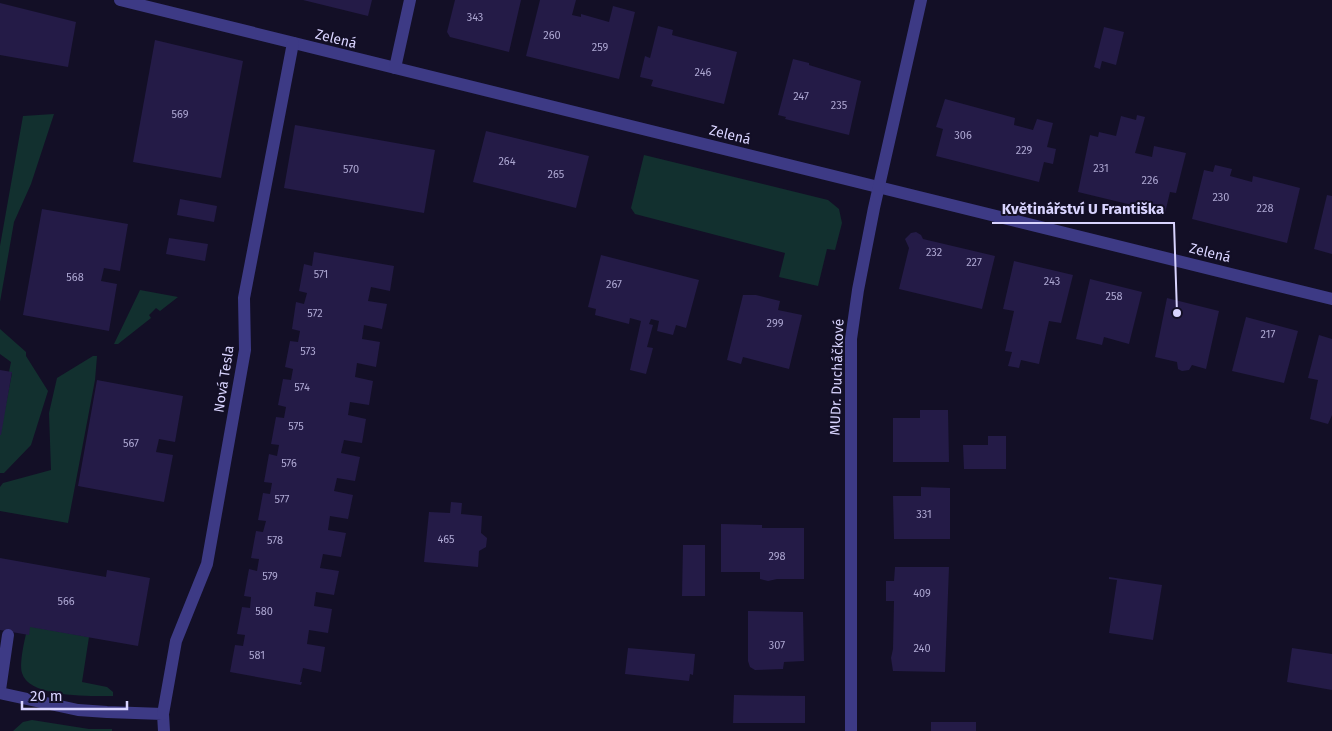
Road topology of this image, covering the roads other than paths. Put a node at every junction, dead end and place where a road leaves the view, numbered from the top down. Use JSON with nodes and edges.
{"nodes":[{"id":1,"x":120,"y":0,"type":"edge"},
{"id":2,"x":410,"y":0,"type":"edge"},
{"id":3,"x":920,"y":0,"type":"edge"},
{"id":4,"x":293,"y":43,"type":"junction"},
{"id":5,"x":395,"y":68,"type":"junction"},
{"id":6,"x":879,"y":186,"type":"junction"},
{"id":7,"x":1332,"y":299,"type":"edge"},
{"id":8,"x":8,"y":635,"type":"dead end"},
{"id":9,"x":0,"y":691,"type":"edge"},
{"id":10,"x":163,"y":714,"type":"junction"},
{"id":11,"x":164,"y":731,"type":"edge"},
{"id":12,"x":851,"y":731,"type":"edge"}],
"edges":[{"from":1,"to":4,"type":"street","name":"Zelená"},
{"from":2,"to":5,"type":"street"},
{"from":3,"to":6,"type":"street","name":"MUDr. Ducháčkové"},
{"from":4,"to":5,"type":"street","name":"Zelená"},
{"from":4,"to":10,"type":"street","name":"Nová Tesla"},
{"from":5,"to":6,"type":"street","name":"Zelená"},
{"from":6,"to":7,"type":"street","name":"Zelená"},
{"from":6,"to":12,"type":"street","name":"MUDr. Ducháčkové"},
{"from":8,"to":9,"type":"street"},
{"from":9,"to":10,"type":"street"},
{"from":10,"to":11,"type":"street","name":"Nová Tesla"}]}
